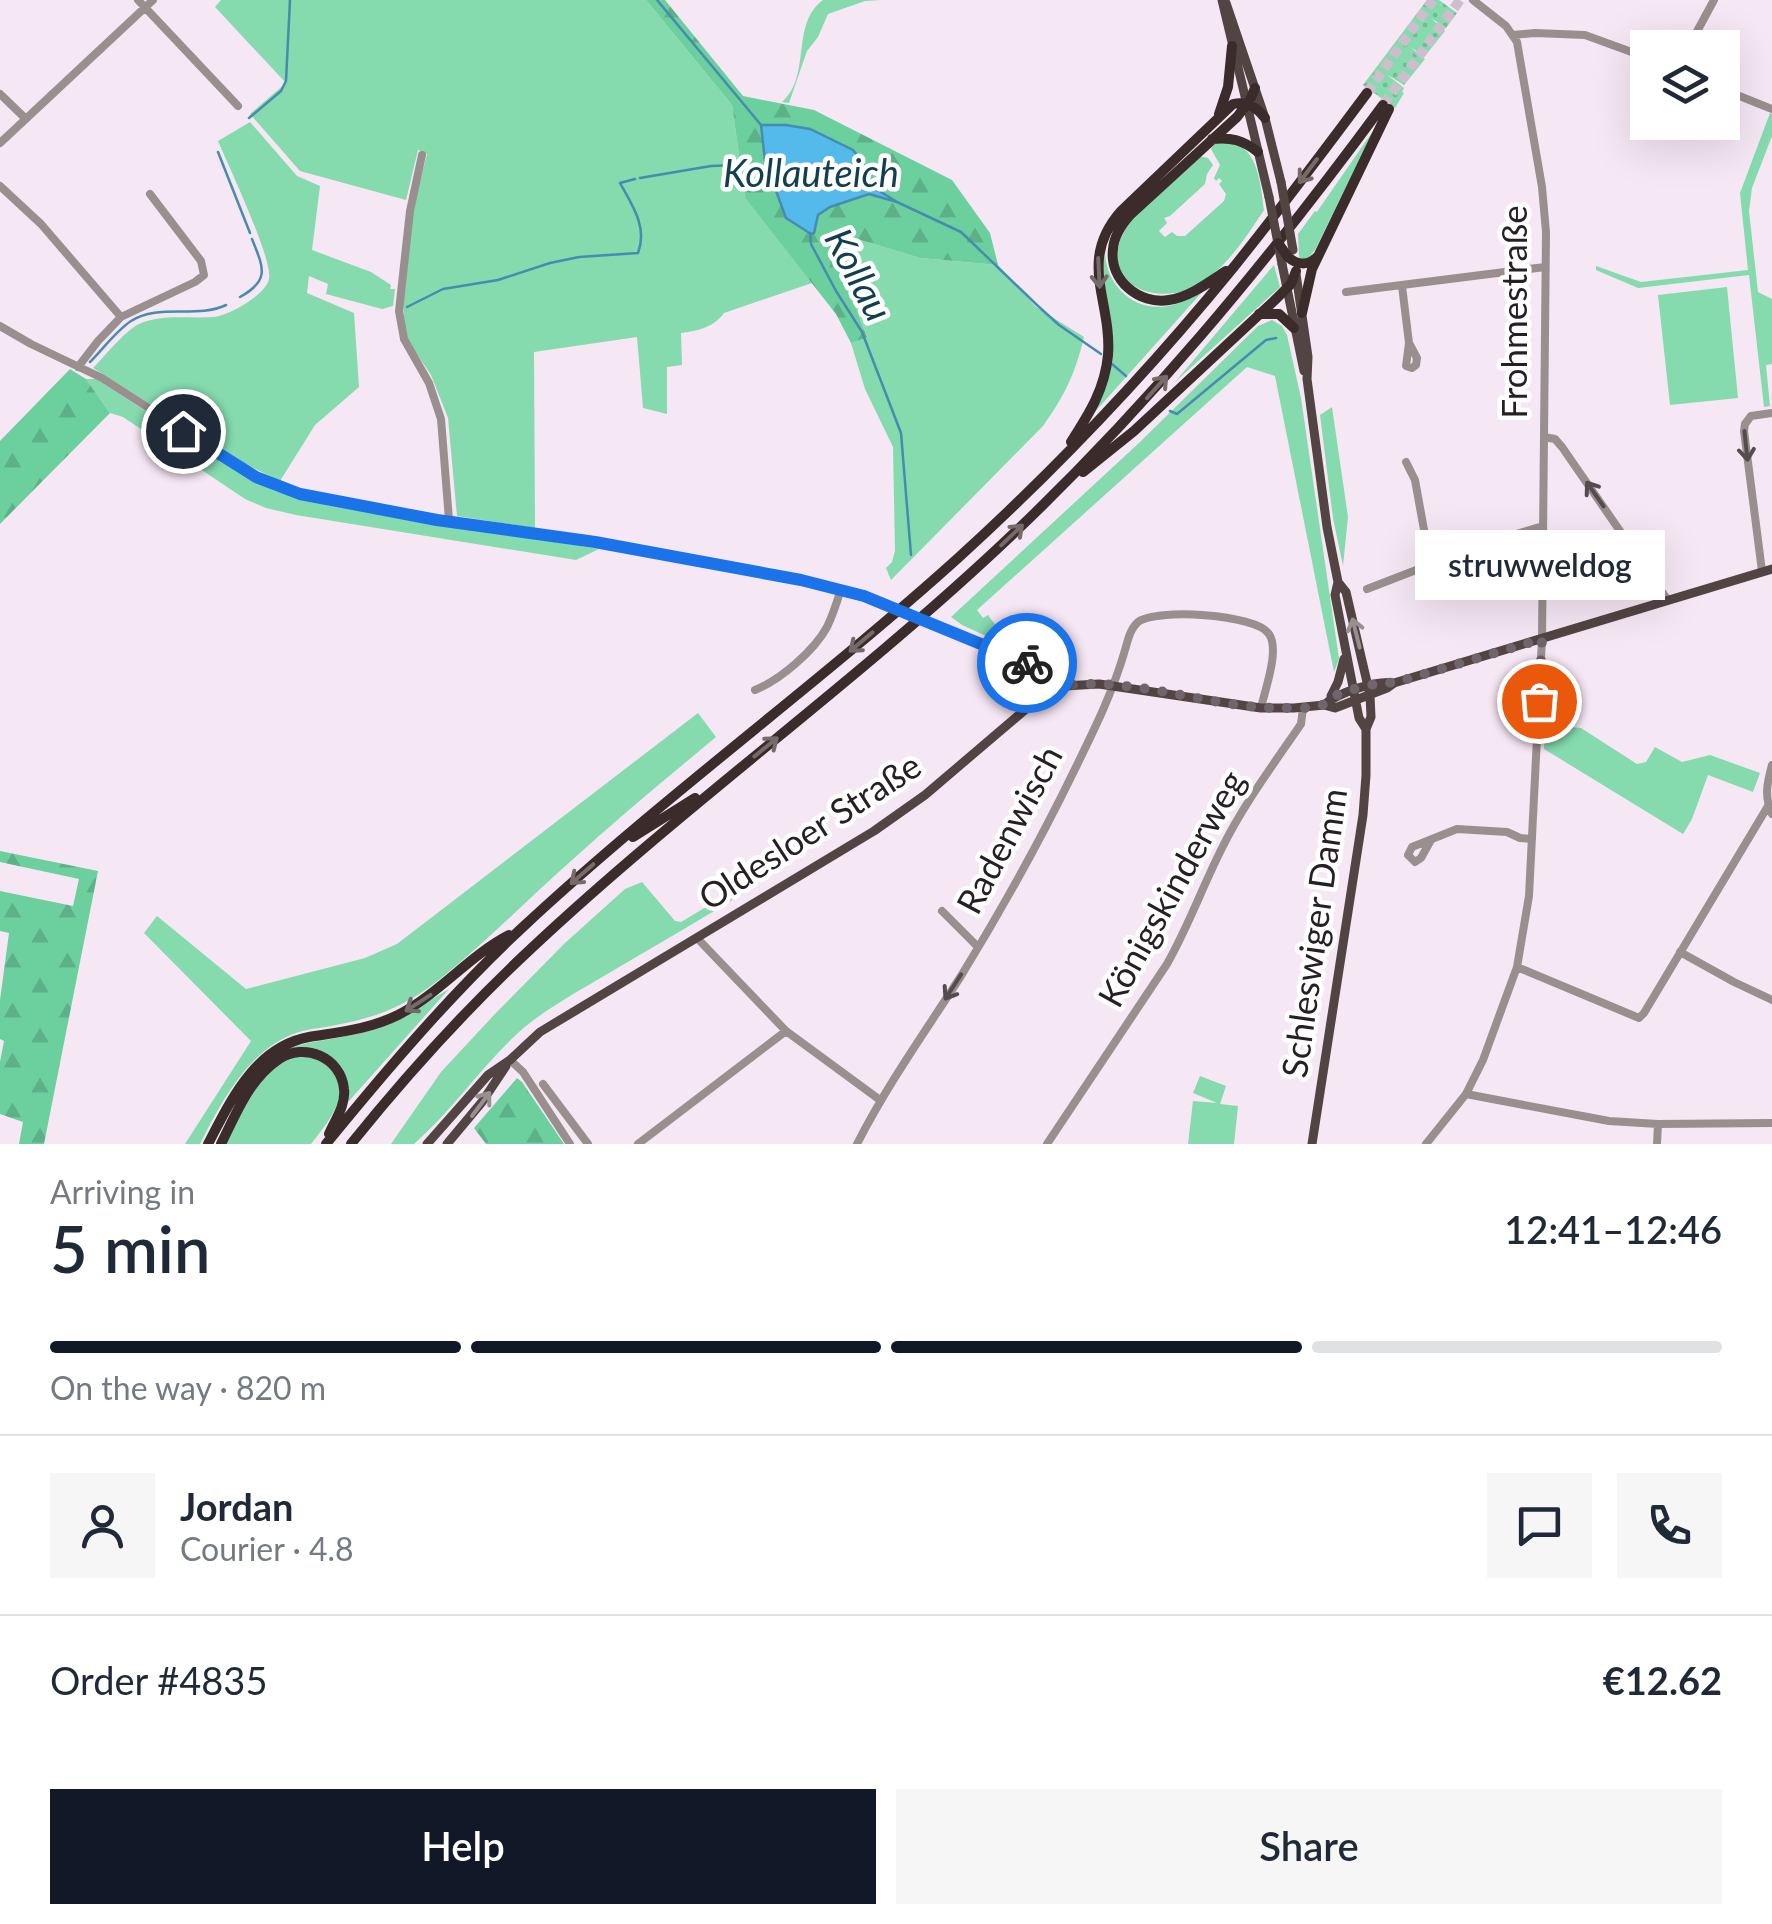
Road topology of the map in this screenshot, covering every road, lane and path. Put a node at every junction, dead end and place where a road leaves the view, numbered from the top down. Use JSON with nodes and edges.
{"nodes":[{"id":1,"x":153,"y":0,"type":"edge"},
{"id":2,"x":1224,"y":0,"type":"edge"},
{"id":3,"x":1714,"y":0,"type":"edge"},
{"id":4,"x":1478,"y":1,"type":"edge"},
{"id":5,"x":142,"y":4,"type":"edge"},
{"id":6,"x":1698,"y":30,"type":"edge"},
{"id":7,"x":1513,"y":35,"type":"junction"},
{"id":8,"x":1232,"y":46,"type":"junction"},
{"id":9,"x":1630,"y":51,"type":"edge"},
{"id":10,"x":1255,"y":88,"type":"junction"},
{"id":11,"x":0,"y":94,"type":"edge"},
{"id":12,"x":1366,"y":94,"type":"tunnel mouth"},
{"id":13,"x":1740,"y":96,"type":"edge"},
{"id":14,"x":1247,"y":104,"type":"junction"},
{"id":15,"x":238,"y":106,"type":"dead end"},
{"id":16,"x":1772,"y":109,"type":"edge"},
{"id":17,"x":1218,"y":118,"type":"junction"},
{"id":18,"x":1265,"y":118,"type":"junction"},
{"id":19,"x":26,"y":119,"type":"junction"},
{"id":20,"x":1210,"y":140,"type":"junction"},
{"id":21,"x":0,"y":143,"type":"edge"},
{"id":22,"x":1258,"y":152,"type":"junction"},
{"id":23,"x":422,"y":155,"type":"dead end"},
{"id":24,"x":0,"y":186,"type":"edge"},
{"id":25,"x":150,"y":194,"type":"dead end"},
{"id":26,"x":1278,"y":243,"type":"joint"},
{"id":27,"x":1317,"y":257,"type":"junction"},
{"id":28,"x":1291,"y":261,"type":"junction"},
{"id":29,"x":1235,"y":265,"type":"junction"},
{"id":30,"x":1545,"y":267,"type":"junction"},
{"id":31,"x":1402,"y":286,"type":"junction"},
{"id":32,"x":1287,"y":288,"type":"junction"},
{"id":33,"x":1346,"y":292,"type":"dead end"},
{"id":34,"x":1302,"y":313,"type":"junction"},
{"id":35,"x":1258,"y":314,"type":"junction"},
{"id":36,"x":121,"y":317,"type":"junction"},
{"id":37,"x":0,"y":326,"type":"edge"},
{"id":38,"x":1294,"y":328,"type":"junction"},
{"id":39,"x":1409,"y":343,"type":"dead end"},
{"id":40,"x":78,"y":367,"type":"junction"},
{"id":41,"x":1307,"y":378,"type":"junction"},
{"id":42,"x":1772,"y":413,"type":"edge"},
{"id":43,"x":1544,"y":437,"type":"junction"},
{"id":44,"x":1406,"y":462,"type":"dead end"},
{"id":45,"x":1058,"y":463,"type":"junction"},
{"id":46,"x":1066,"y":483,"type":"junction"},
{"id":47,"x":449,"y":520,"type":"junction"},
{"id":48,"x":1543,"y":526,"type":"junction"},
{"id":49,"x":1430,"y":563,"type":"junction"},
{"id":50,"x":1767,"y":570,"type":"edge"},
{"id":51,"x":1338,"y":582,"type":"junction"},
{"id":52,"x":842,"y":589,"type":"junction"},
{"id":53,"x":1367,"y":589,"type":"dead end"},
{"id":54,"x":1667,"y":599,"type":"junction"},
{"id":55,"x":1542,"y":639,"type":"junction"},
{"id":56,"x":1346,"y":652,"type":"junction"},
{"id":57,"x":1114,"y":685,"type":"junction"},
{"id":58,"x":1058,"y":688,"type":"junction"},
{"id":59,"x":755,"y":690,"type":"dead end"},
{"id":60,"x":1369,"y":691,"type":"junction"},
{"id":61,"x":1355,"y":696,"type":"junction"},
{"id":62,"x":1325,"y":703,"type":"junction"},
{"id":63,"x":1261,"y":708,"type":"junction"},
{"id":64,"x":1302,"y":708,"type":"junction"},
{"id":65,"x":1366,"y":728,"type":"junction"},
{"id":66,"x":715,"y":762,"type":"junction"},
{"id":67,"x":1772,"y":765,"type":"edge"},
{"id":68,"x":730,"y":776,"type":"junction"},
{"id":69,"x":1770,"y":810,"type":"edge"},
{"id":70,"x":667,"y":815,"type":"junction"},
{"id":71,"x":1532,"y":839,"type":"junction"},
{"id":72,"x":1431,"y":840,"type":"dead end"},
{"id":73,"x":606,"y":854,"type":"junction"},
{"id":74,"x":620,"y":869,"type":"junction"},
{"id":75,"x":942,"y":911,"type":"dead end"},
{"id":76,"x":523,"y":927,"type":"junction"},
{"id":77,"x":698,"y":938,"type":"junction"},
{"id":78,"x":978,"y":947,"type":"junction"},
{"id":79,"x":1680,"y":952,"type":"junction"},
{"id":80,"x":1517,"y":967,"type":"junction"},
{"id":81,"x":1772,"y":1000,"type":"edge"},
{"id":82,"x":786,"y":1031,"type":"junction"},
{"id":83,"x":510,"y":1060,"type":"junction"},
{"id":84,"x":543,"y":1084,"type":"dead end"},
{"id":85,"x":1466,"y":1094,"type":"junction"},
{"id":86,"x":880,"y":1100,"type":"junction"},
{"id":87,"x":1772,"y":1123,"type":"edge"},
{"id":88,"x":1658,"y":1124,"type":"junction"},
{"id":89,"x":208,"y":1144,"type":"edge"},
{"id":90,"x":221,"y":1144,"type":"edge"},
{"id":91,"x":325,"y":1144,"type":"edge"},
{"id":92,"x":351,"y":1144,"type":"edge"},
{"id":93,"x":427,"y":1144,"type":"edge"},
{"id":94,"x":447,"y":1144,"type":"edge"},
{"id":95,"x":570,"y":1144,"type":"edge"},
{"id":96,"x":588,"y":1144,"type":"edge"},
{"id":97,"x":638,"y":1144,"type":"edge"},
{"id":98,"x":857,"y":1144,"type":"edge"},
{"id":99,"x":1047,"y":1144,"type":"edge"},
{"id":100,"x":1312,"y":1144,"type":"edge"},
{"id":101,"x":1426,"y":1144,"type":"edge"},
{"id":102,"x":1656,"y":1144,"type":"edge"}],
"edges":[{"from":1,"to":5,"type":"street"},
{"from":2,"to":8,"type":"main road","name":"Schleswiger Damm"},
{"from":2,"to":10,"type":"main road","name":"Schleswiger Damm"},
{"from":3,"to":6,"type":"street"},
{"from":4,"to":7,"type":"street"},
{"from":5,"to":15,"type":"street"},
{"from":5,"to":19,"type":"street"},
{"from":7,"to":9,"type":"street"},
{"from":7,"to":30,"type":"street","name":"Frohmestraße"},
{"from":8,"to":14,"type":"main road","name":"Schleswiger Damm"},
{"from":8,"to":17,"type":"highway"},
{"from":10,"to":14,"type":"highway"},
{"from":10,"to":18,"type":"main road","name":"Schleswiger Damm"},
{"from":11,"to":19,"type":"street"},
{"from":12,"to":29,"type":"highway","one_way":true},
{"from":13,"to":16,"type":"street"},
{"from":14,"to":17,"type":"highway"},
{"from":14,"to":18,"type":"highway"},
{"from":14,"to":20,"type":"highway"},
{"from":14,"to":22,"type":"main road","name":"Schleswiger Damm"},
{"from":17,"to":45,"type":"highway","one_way":true},
{"from":18,"to":28,"type":"main road","name":"Schleswiger Damm","bridge":true},
{"from":19,"to":21,"type":"street"},
{"from":20,"to":22,"type":"highway"},
{"from":20,"to":29,"type":"highway"},
{"from":22,"to":26,"type":"main road","name":"Schleswiger Damm","bridge":true},
{"from":23,"to":47,"type":"street"},
{"from":24,"to":36,"type":"street"},
{"from":25,"to":36,"type":"street"},
{"from":26,"to":28,"type":"highway","bridge":true},
{"from":27,"to":28,"type":"highway"},
{"from":27,"to":34,"type":"highway"},
{"from":46,"to":27,"type":"highway","one_way":true},
{"from":28,"to":32,"type":"highway"},
{"from":28,"to":34,"type":"main road","name":"Schleswiger Damm"},
{"from":29,"to":45,"type":"highway"},
{"from":30,"to":31,"type":"street"},
{"from":30,"to":43,"type":"street","name":"Frohmestraße"},
{"from":31,"to":33,"type":"street"},
{"from":31,"to":39,"type":"street"},
{"from":32,"to":35,"type":"highway"},
{"from":32,"to":38,"type":"main road","name":"Schleswiger Damm"},
{"from":34,"to":41,"type":"main road","name":"Schleswiger Damm"},
{"from":35,"to":38,"type":"highway"},
{"from":35,"to":46,"type":"highway"},
{"from":36,"to":40,"type":"street"},
{"from":37,"to":40,"type":"street"},
{"from":38,"to":41,"type":"main road","name":"Schleswiger Damm"},
{"from":40,"to":47,"type":"street"},
{"from":41,"to":51,"type":"main road","name":"Schleswiger Damm"},
{"from":42,"to":50,"type":"street","one_way":true},
{"from":43,"to":48,"type":"street","name":"Frohmestraße"},
{"from":54,"to":43,"type":"street","one_way":true},
{"from":44,"to":49,"type":"street"},
{"from":45,"to":66,"type":"highway","one_way":true},
{"from":68,"to":46,"type":"highway","one_way":true},
{"from":47,"to":52,"type":"street"},
{"from":48,"to":49,"type":"street"},
{"from":48,"to":55,"type":"street","name":"Frohmestraße"},
{"from":49,"to":53,"type":"street"},
{"from":50,"to":54,"type":"main road"},
{"from":51,"to":56,"type":"main road","name":"Schleswiger Damm"},
{"from":60,"to":51,"type":"main road","name":"Schleswiger Damm","one_way":true},
{"from":52,"to":58,"type":"street","bridge":true},
{"from":52,"to":59,"type":"street"},
{"from":54,"to":55,"type":"main road"},
{"from":55,"to":60,"type":"main road"},
{"from":55,"to":71,"type":"street","name":"Frohmestraße"},
{"from":56,"to":61,"type":"main road","name":"Schleswiger Damm"},
{"from":56,"to":62,"type":"main road"},
{"from":57,"to":58,"type":"main road"},
{"from":57,"to":63,"type":"main road"},
{"from":57,"to":63,"type":"street","name":"Radenwisch"},
{"from":57,"to":78,"type":"street","name":"Radenwisch"},
{"from":58,"to":77,"type":"main road","name":"Oldesloer Straße"},
{"from":60,"to":61,"type":"main road"},
{"from":60,"to":65,"type":"main road","name":"Schleswiger Damm"},
{"from":61,"to":62,"type":"main road"},
{"from":61,"to":65,"type":"main road","name":"Schleswiger Damm"},
{"from":62,"to":64,"type":"main road"},
{"from":63,"to":64,"type":"main road"},
{"from":64,"to":99,"type":"street","name":"Königskinderweg"},
{"from":65,"to":100,"type":"main road","name":"Schleswiger Damm"},
{"from":66,"to":70,"type":"highway"},
{"from":66,"to":73,"type":"highway"},
{"from":67,"to":69,"type":"street"},
{"from":68,"to":70,"type":"highway"},
{"from":68,"to":74,"type":"highway"},
{"from":69,"to":79,"type":"street"},
{"from":70,"to":73,"type":"highway"},
{"from":70,"to":74,"type":"highway"},
{"from":71,"to":72,"type":"street"},
{"from":71,"to":80,"type":"street","name":"Frohmestraße"},
{"from":73,"to":76,"type":"highway","one_way":true},
{"from":74,"to":92,"type":"highway"},
{"from":75,"to":78,"type":"street","name":"Radenwisch"},
{"from":76,"to":89,"type":"highway","one_way":true},
{"from":76,"to":91,"type":"highway"},
{"from":77,"to":82,"type":"street"},
{"from":77,"to":83,"type":"main road","name":"Oldesloer Straße"},
{"from":78,"to":86,"type":"street","name":"Radenwisch","one_way":true},
{"from":79,"to":80,"type":"street"},
{"from":79,"to":81,"type":"street"},
{"from":80,"to":85,"type":"street","name":"Frohmestraße"},
{"from":82,"to":86,"type":"street"},
{"from":82,"to":97,"type":"street"},
{"from":83,"to":93,"type":"main road","name":"Oldesloer Straße"},
{"from":94,"to":83,"type":"main road","name":"Oldesloer Straße","one_way":true},
{"from":83,"to":95,"type":"street"},
{"from":84,"to":96,"type":"street"},
{"from":85,"to":88,"type":"street"},
{"from":85,"to":101,"type":"street","name":"Frohmestraße"},
{"from":86,"to":98,"type":"street","name":"Radenwisch"},
{"from":87,"to":88,"type":"street"},
{"from":88,"to":102,"type":"street"},
{"from":90,"to":91,"type":"highway"}]}
